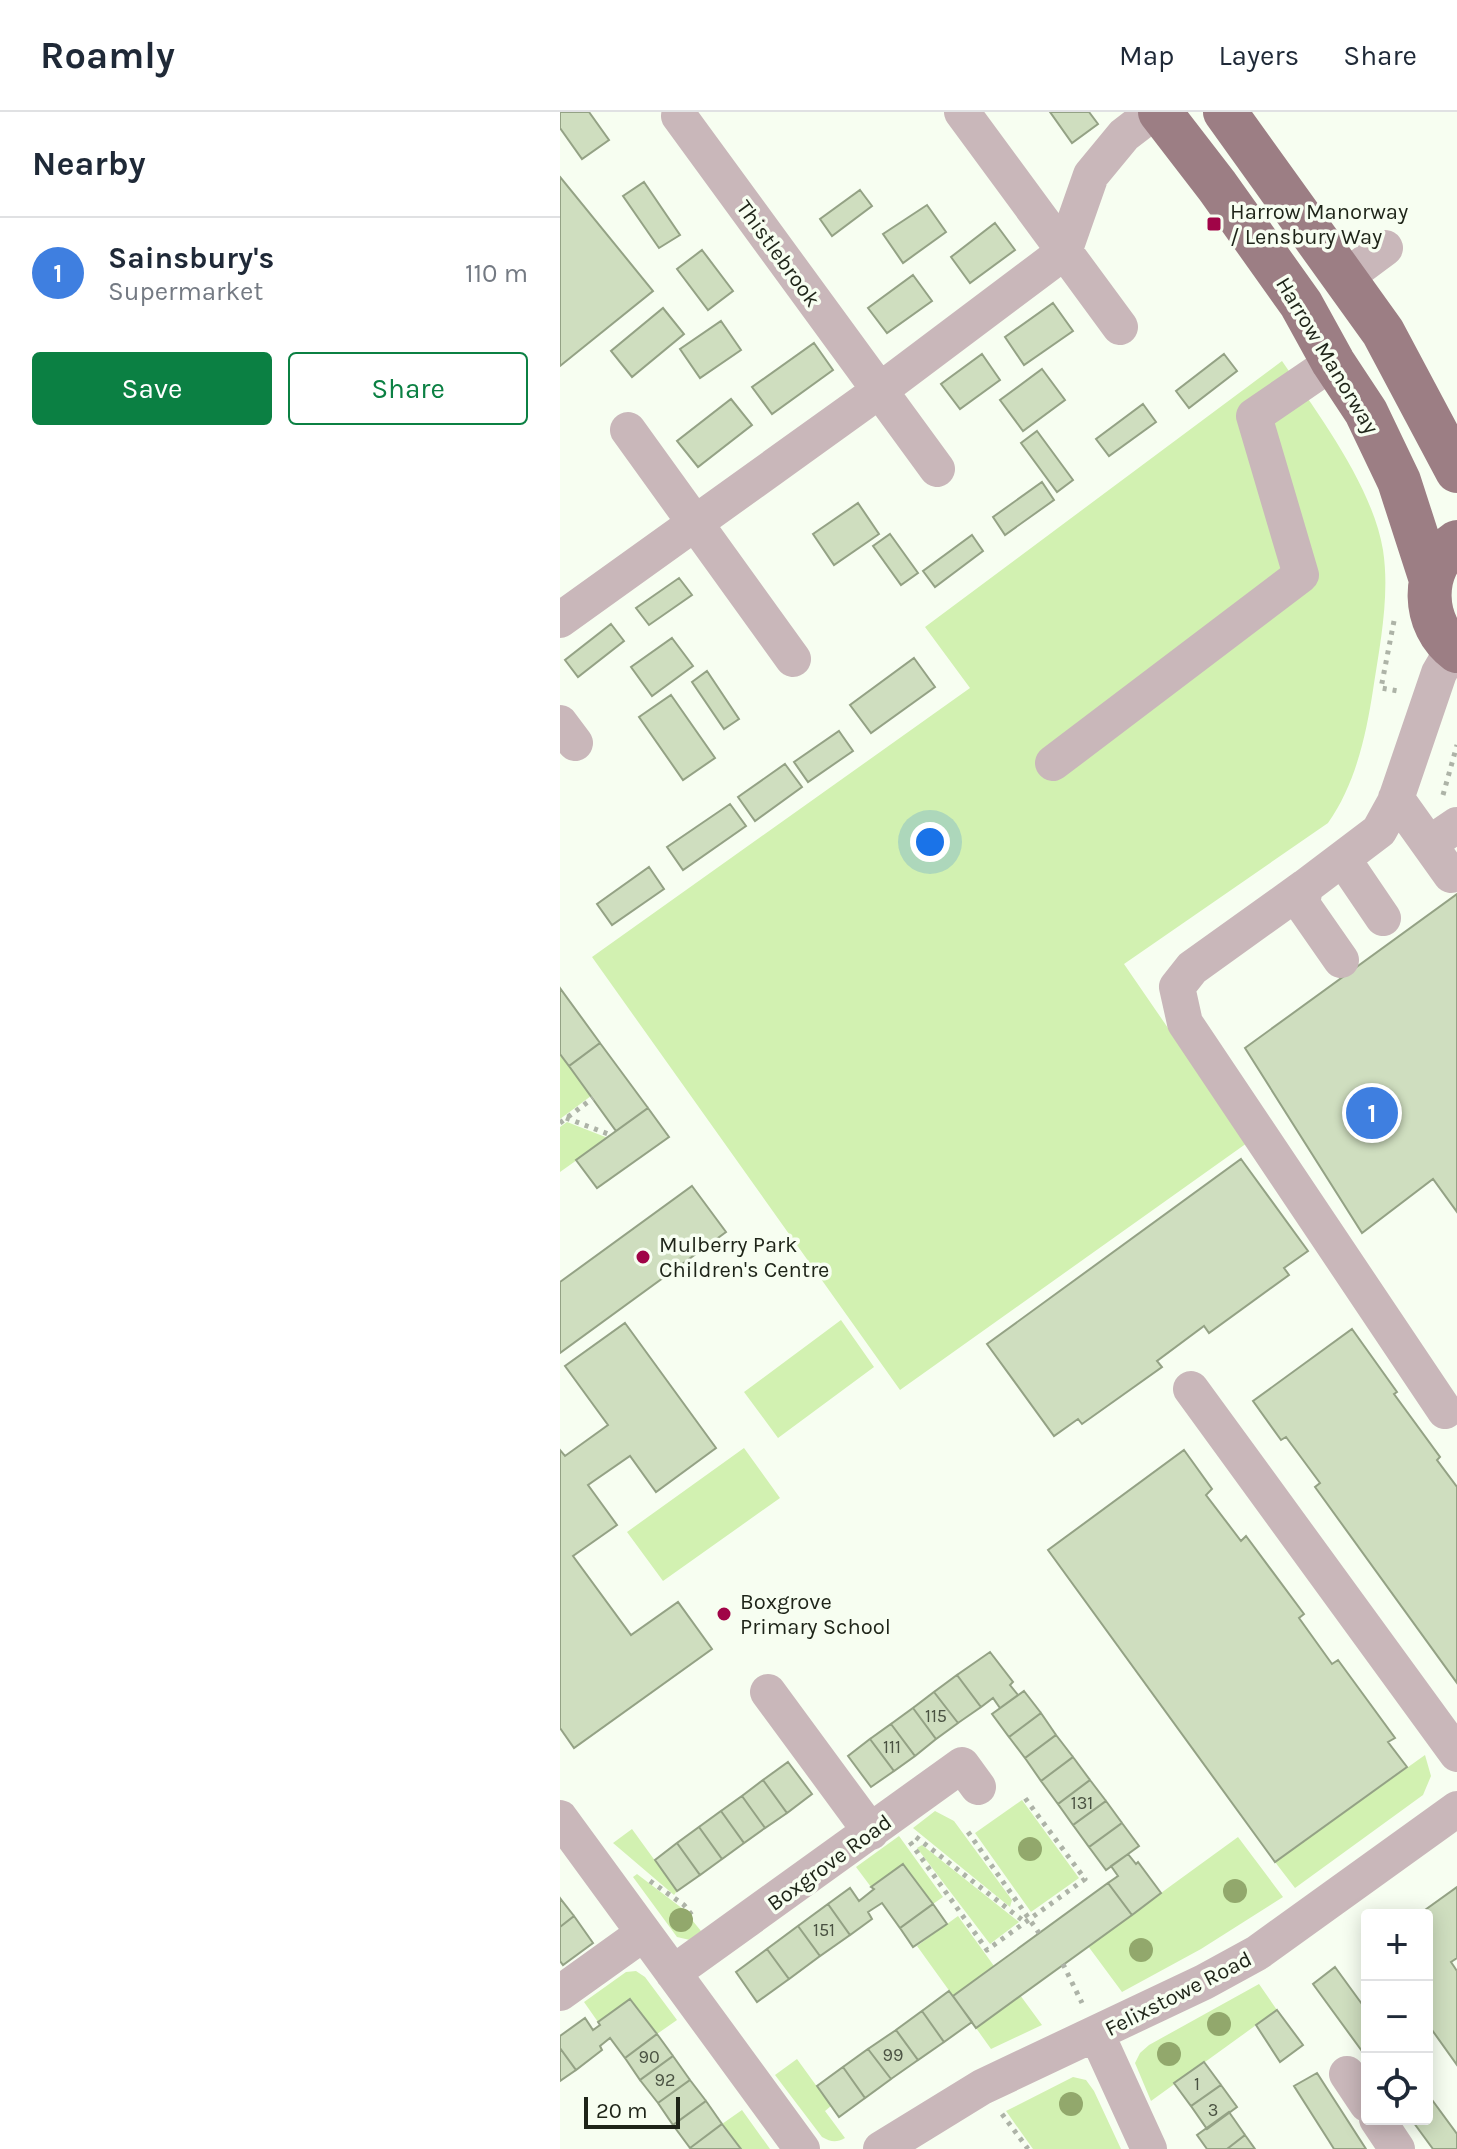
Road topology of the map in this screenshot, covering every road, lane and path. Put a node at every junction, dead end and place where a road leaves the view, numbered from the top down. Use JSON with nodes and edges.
{"nodes":[{"id":1,"x":962,"y":112,"type":"edge"},
{"id":2,"x":1154,"y":112,"type":"edge"},
{"id":3,"x":1160,"y":112,"type":"edge"},
{"id":4,"x":1225,"y":112,"type":"edge"},
{"id":5,"x":679,"y":116,"type":"dead end"},
{"id":6,"x":1385,"y":248,"type":"dead end"},
{"id":7,"x":1064,"y":252,"type":"junction"},
{"id":8,"x":1346,"y":277,"type":"junction"},
{"id":9,"x":1120,"y":327,"type":"dead end"},
{"id":10,"x":1333,"y":362,"type":"junction"},
{"id":11,"x":879,"y":391,"type":"junction"},
{"id":12,"x":628,"y":430,"type":"dead end"},
{"id":13,"x":937,"y":469,"type":"dead end"},
{"id":14,"x":1457,"y":471,"type":"edge"},
{"id":15,"x":696,"y":522,"type":"junction"},
{"id":16,"x":1457,"y":542,"type":"edge"},
{"id":17,"x":1431,"y":580,"type":"junction"},
{"id":18,"x":560,"y":620,"type":"edge"},
{"id":19,"x":1455,"y":650,"type":"edge"},
{"id":20,"x":793,"y":659,"type":"dead end"},
{"id":21,"x":1386,"y":668,"type":"dead end"},
{"id":22,"x":1391,"y":690,"type":"dead end"},
{"id":23,"x":1457,"y":745,"type":"edge"},
{"id":24,"x":1053,"y":763,"type":"dead end"},
{"id":25,"x":1396,"y":798,"type":"junction"},
{"id":26,"x":1443,"y":823,"type":"edge"},
{"id":27,"x":1343,"y":859,"type":"junction"},
{"id":28,"x":1451,"y":875,"type":"dead end"},
{"id":29,"x":1305,"y":887,"type":"junction"},
{"id":30,"x":1383,"y":918,"type":"dead end"},
{"id":31,"x":1341,"y":960,"type":"dead end"},
{"id":32,"x":593,"y":1098,"type":"dead end"},
{"id":33,"x":563,"y":1121,"type":"edge"},
{"id":34,"x":611,"y":1135,"type":"dead end"},
{"id":35,"x":1191,"y":1389,"type":"dead end"},
{"id":36,"x":1445,"y":1411,"type":"dead end"},
{"id":37,"x":768,"y":1692,"type":"dead end"},
{"id":38,"x":1457,"y":1754,"type":"edge"},
{"id":39,"x":978,"y":1787,"type":"dead end"},
{"id":40,"x":1022,"y":1794,"type":"dead end"},
{"id":41,"x":1457,"y":1809,"type":"edge"},
{"id":42,"x":560,"y":1818,"type":"edge"},
{"id":43,"x":871,"y":1832,"type":"junction"},
{"id":44,"x":968,"y":1832,"type":"dead end"},
{"id":45,"x":647,"y":1878,"type":"dead end"},
{"id":46,"x":1028,"y":1920,"type":"junction"},
{"id":47,"x":698,"y":1922,"type":"dead end"},
{"id":48,"x":644,"y":1933,"type":"junction"},
{"id":49,"x":1039,"y":1933,"type":"dead end"},
{"id":50,"x":1063,"y":1964,"type":"dead end"},
{"id":51,"x":673,"y":1973,"type":"junction"},
{"id":52,"x":560,"y":1993,"type":"edge"},
{"id":53,"x":1091,"y":2023,"type":"junction"},
{"id":54,"x":1347,"y":2074,"type":"dead end"},
{"id":55,"x":982,"y":2087,"type":"junction"},
{"id":56,"x":1361,"y":2095,"type":"edge"},
{"id":57,"x":1381,"y":2125,"type":"edge"},
{"id":58,"x":802,"y":2149,"type":"edge"},
{"id":59,"x":881,"y":2149,"type":"edge"},
{"id":60,"x":1028,"y":2149,"type":"edge"},
{"id":61,"x":1149,"y":2149,"type":"edge"},
{"id":62,"x":1397,"y":2149,"type":"edge"}],
"edges":[{"from":1,"to":7,"type":"street"},
{"from":2,"to":7,"type":"street"},
{"from":3,"to":10,"type":"main road","name":"Harrow Manorway"},
{"from":4,"to":8,"type":"main road"},
{"from":5,"to":11,"type":"street","name":"Thistlebrook"},
{"from":6,"to":8,"type":"street"},
{"from":7,"to":9,"type":"street"},
{"from":7,"to":11,"type":"street"},
{"from":8,"to":14,"type":"main road"},
{"from":10,"to":17,"type":"main road","name":"Harrow Manorway"},
{"from":10,"to":24,"type":"street"},
{"from":11,"to":13,"type":"street","name":"Thistlebrook"},
{"from":11,"to":15,"type":"street"},
{"from":12,"to":15,"type":"street"},
{"from":15,"to":18,"type":"street"},
{"from":15,"to":20,"type":"street"},
{"from":16,"to":17,"type":"main road"},
{"from":17,"to":19,"type":"main road","name":"Harrow Manorway"},
{"from":19,"to":25,"type":"street"},
{"from":21,"to":22,"type":"path"},
{"from":23,"to":26,"type":"path"},
{"from":25,"to":26,"type":"street"},
{"from":25,"to":27,"type":"street"},
{"from":26,"to":28,"type":"street"},
{"from":27,"to":29,"type":"street"},
{"from":27,"to":30,"type":"street"},
{"from":29,"to":31,"type":"street"},
{"from":29,"to":36,"type":"street"},
{"from":32,"to":33,"type":"path"},
{"from":33,"to":34,"type":"path"},
{"from":35,"to":38,"type":"street"},
{"from":37,"to":43,"type":"street"},
{"from":39,"to":43,"type":"street","name":"Boxgrove Road"},
{"from":40,"to":46,"type":"path"},
{"from":41,"to":53,"type":"street","name":"Felixstowe Road"},
{"from":42,"to":48,"type":"street"},
{"from":43,"to":51,"type":"street","name":"Boxgrove Road"},
{"from":44,"to":46,"type":"path"},
{"from":45,"to":47,"type":"path"},
{"from":46,"to":46,"type":"path"},
{"from":46,"to":49,"type":"path"},
{"from":48,"to":51,"type":"street"},
{"from":48,"to":52,"type":"street"},
{"from":50,"to":53,"type":"path"},
{"from":51,"to":58,"type":"street"},
{"from":53,"to":55,"type":"street","name":"Felixstowe Road"},
{"from":53,"to":61,"type":"street"},
{"from":54,"to":56,"type":"street"},
{"from":55,"to":59,"type":"street","name":"Felixstowe Road"},
{"from":55,"to":60,"type":"path"},
{"from":57,"to":62,"type":"street"}]}
